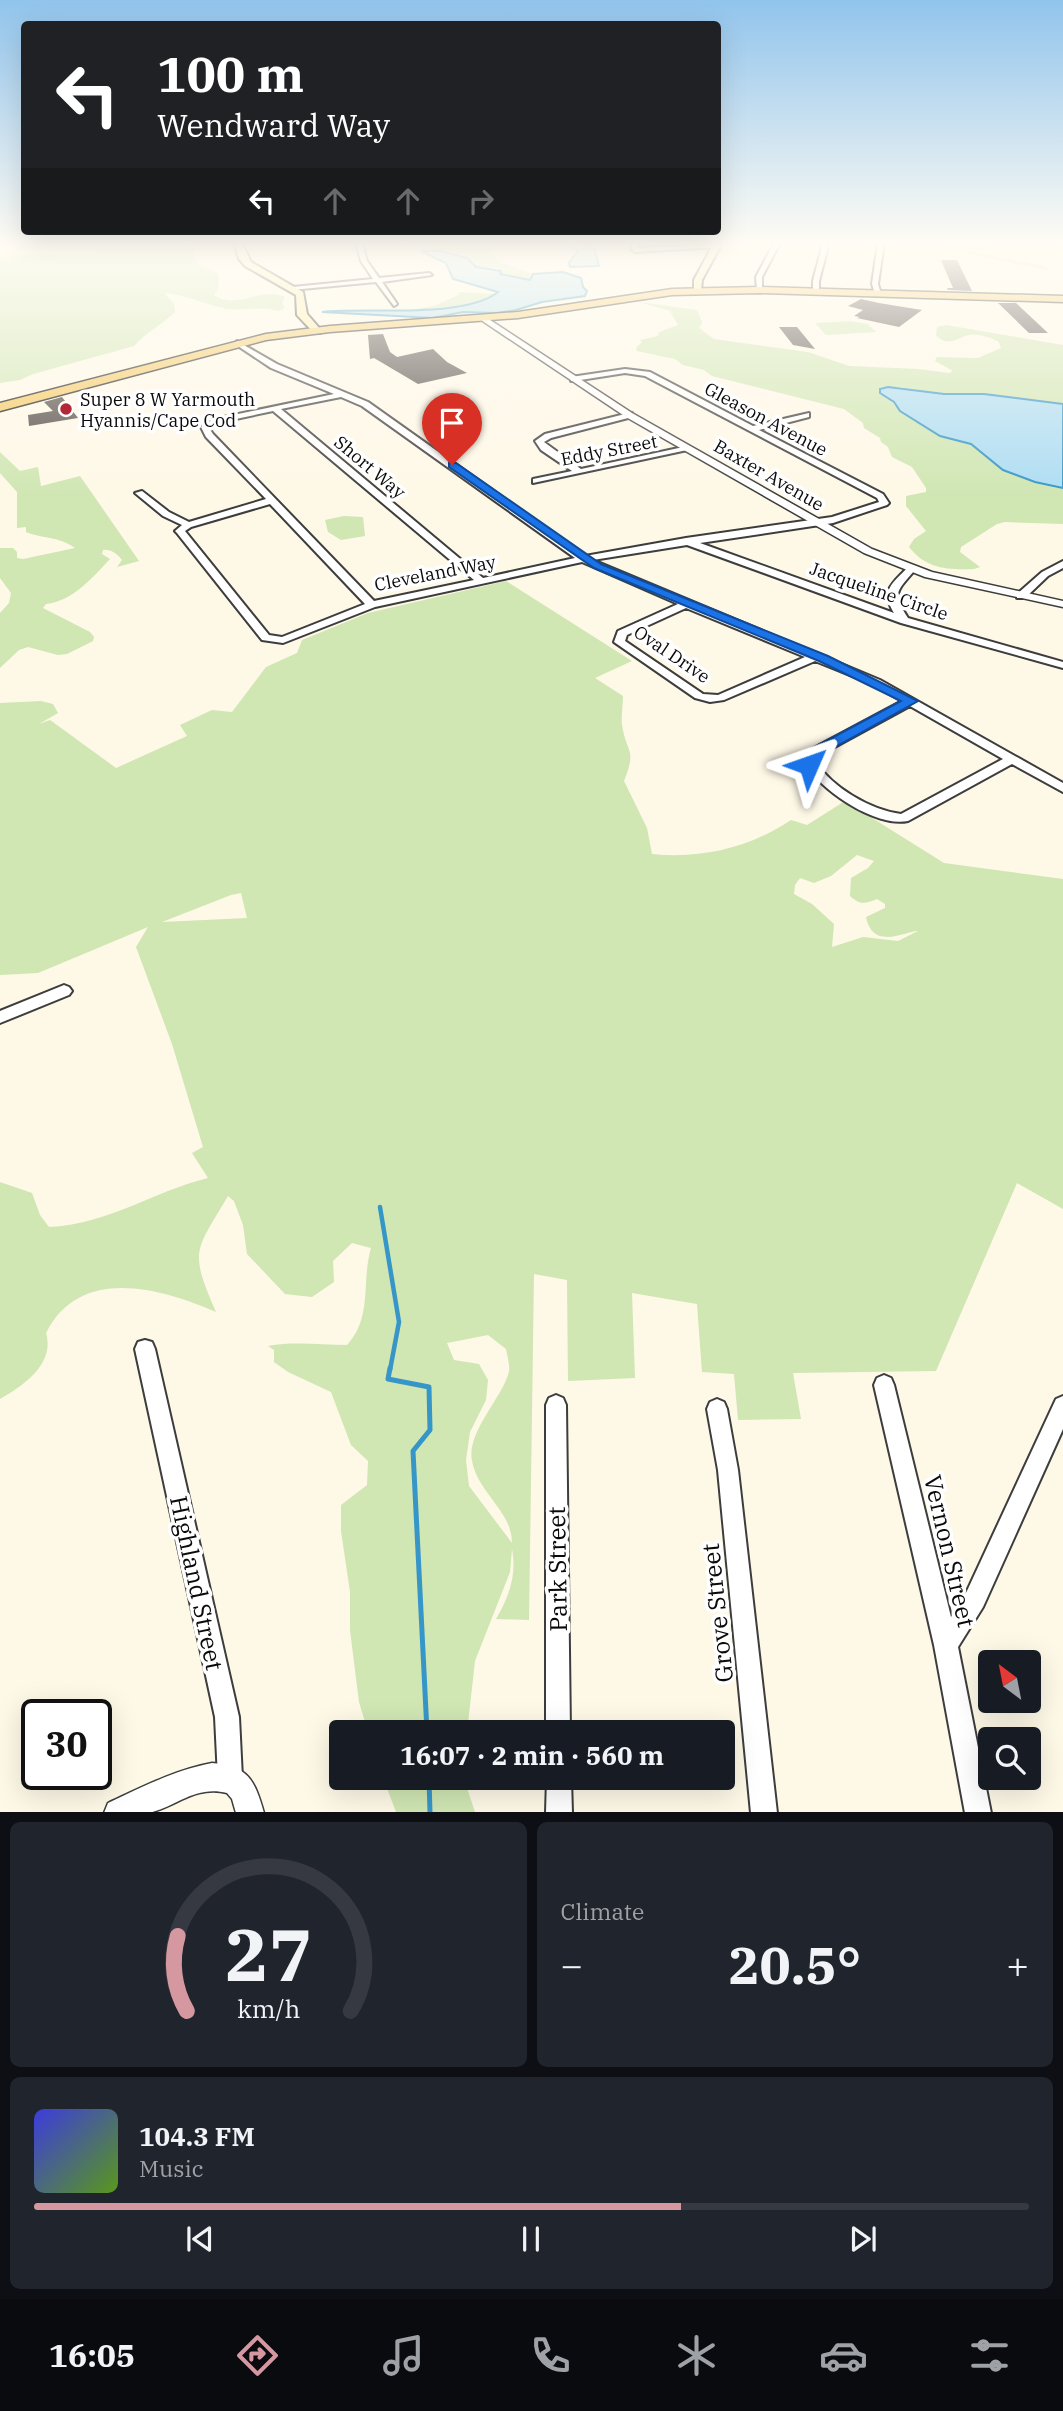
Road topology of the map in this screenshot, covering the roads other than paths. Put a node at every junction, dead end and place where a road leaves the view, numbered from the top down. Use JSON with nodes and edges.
{"nodes":[{"id":1,"x":313,"y":328,"type":"edge"},
{"id":2,"x":361,"y":328,"type":"edge"},
{"id":3,"x":498,"y":328,"type":"edge"},
{"id":4,"x":317,"y":331,"type":"junction"},
{"id":5,"x":237,"y":344,"type":"junction"},
{"id":6,"x":574,"y":379,"type":"junction"},
{"id":7,"x":331,"y":389,"type":"junction"},
{"id":8,"x":346,"y":395,"type":"junction"},
{"id":9,"x":322,"y":397,"type":"junction"},
{"id":10,"x":0,"y":407,"type":"edge"},
{"id":11,"x":275,"y":408,"type":"junction"},
{"id":12,"x":629,"y":415,"type":"junction"},
{"id":13,"x":806,"y":415,"type":"dead end"},
{"id":14,"x":752,"y":429,"type":"junction"},
{"id":15,"x":688,"y":449,"type":"junction"},
{"id":16,"x":577,"y":470,"type":"junction"},
{"id":17,"x":536,"y":481,"type":"dead end"},
{"id":18,"x":139,"y":493,"type":"dead end"},
{"id":19,"x":880,"y":496,"type":"joint"},
{"id":20,"x":273,"y":500,"type":"junction"},
{"id":21,"x":815,"y":522,"type":"junction"},
{"id":22,"x":188,"y":525,"type":"junction"},
{"id":23,"x":686,"y":541,"type":"junction"},
{"id":24,"x":583,"y":559,"type":"junction"},
{"id":25,"x":1063,"y":564,"type":"edge"},
{"id":26,"x":911,"y":569,"type":"junction"},
{"id":27,"x":482,"y":582,"type":"junction"},
{"id":28,"x":1021,"y":596,"type":"junction"},
{"id":29,"x":686,"y":604,"type":"junction"},
{"id":30,"x":1063,"y":604,"type":"edge"},
{"id":31,"x":372,"y":605,"type":"junction"},
{"id":32,"x":905,"y":621,"type":"junction"},
{"id":33,"x":816,"y":656,"type":"junction"},
{"id":34,"x":1063,"y":665,"type":"edge"},
{"id":35,"x":911,"y":701,"type":"junction"},
{"id":36,"x":1012,"y":759,"type":"junction"},
{"id":37,"x":1063,"y":788,"type":"edge"},
{"id":38,"x":64,"y":991,"type":"dead end"},
{"id":39,"x":0,"y":1017,"type":"edge"},
{"id":40,"x":145,"y":1349,"type":"dead end"},
{"id":41,"x":884,"y":1385,"type":"dead end"},
{"id":42,"x":556,"y":1405,"type":"dead end"},
{"id":43,"x":1063,"y":1406,"type":"edge"},
{"id":44,"x":717,"y":1409,"type":"dead end"},
{"id":45,"x":946,"y":1646,"type":"junction"},
{"id":46,"x":558,"y":1720,"type":"edge"},
{"id":47,"x":230,"y":1778,"type":"junction"},
{"id":48,"x":559,"y":1790,"type":"edge"},
{"id":49,"x":118,"y":1812,"type":"edge"},
{"id":50,"x":250,"y":1812,"type":"edge"},
{"id":51,"x":559,"y":1812,"type":"edge"},
{"id":52,"x":765,"y":1812,"type":"edge"},
{"id":53,"x":978,"y":1812,"type":"edge"}],
"edges":[{"from":1,"to":4,"type":"main road"},
{"from":2,"to":4,"type":"main road"},
{"from":3,"to":6,"type":"street","name":"Baxter Avenue"},
{"from":4,"to":5,"type":"main road"},
{"from":5,"to":7,"type":"street"},
{"from":5,"to":10,"type":"main road"},
{"from":6,"to":12,"type":"street","name":"Baxter Avenue"},
{"from":6,"to":14,"type":"street","name":"Gleason Avenue"},
{"from":7,"to":8,"type":"street"},
{"from":7,"to":9,"type":"street"},
{"from":8,"to":9,"type":"street"},
{"from":8,"to":24,"type":"street"},
{"from":9,"to":11,"type":"street"},
{"from":11,"to":20,"type":"street","name":"Cleveland Way"},
{"from":11,"to":27,"type":"street","name":"Short Way"},
{"from":12,"to":15,"type":"street","name":"Baxter Avenue"},
{"from":12,"to":16,"type":"street"},
{"from":13,"to":14,"type":"street"},
{"from":14,"to":19,"type":"street","name":"Gleason Avenue"},
{"from":15,"to":16,"type":"street","name":"Eddy Street"},
{"from":15,"to":21,"type":"street","name":"Baxter Avenue"},
{"from":16,"to":17,"type":"street","name":"Eddy Street"},
{"from":18,"to":22,"type":"street"},
{"from":19,"to":21,"type":"street","name":"Cleveland Way"},
{"from":20,"to":22,"type":"street"},
{"from":20,"to":31,"type":"street","name":"Cleveland Way"},
{"from":21,"to":23,"type":"street","name":"Cleveland Way"},
{"from":21,"to":26,"type":"street","name":"Baxter Avenue"},
{"from":22,"to":31,"type":"street"},
{"from":23,"to":24,"type":"street","name":"Cleveland Way"},
{"from":23,"to":32,"type":"street","name":"Jacqueline Circle"},
{"from":24,"to":27,"type":"street","name":"Cleveland Way"},
{"from":24,"to":29,"type":"street"},
{"from":25,"to":28,"type":"street"},
{"from":26,"to":28,"type":"street","name":"Baxter Avenue"},
{"from":26,"to":32,"type":"street"},
{"from":27,"to":31,"type":"street","name":"Cleveland Way"},
{"from":28,"to":30,"type":"street","name":"Baxter Avenue"},
{"from":29,"to":33,"type":"street"},
{"from":29,"to":33,"type":"street","name":"Oval Drive"},
{"from":32,"to":34,"type":"street","name":"Jacqueline Circle"},
{"from":33,"to":35,"type":"street"},
{"from":35,"to":36,"type":"street"},
{"from":35,"to":36,"type":"street"},
{"from":36,"to":37,"type":"street"},
{"from":38,"to":39,"type":"street"},
{"from":40,"to":47,"type":"street","name":"Highland Street"},
{"from":41,"to":45,"type":"street","name":"Vernon Street"},
{"from":42,"to":46,"type":"street","name":"Park Street"},
{"from":43,"to":45,"type":"street"},
{"from":44,"to":52,"type":"street","name":"Grove Street"},
{"from":45,"to":53,"type":"street","name":"Vernon Street"},
{"from":47,"to":49,"type":"street"},
{"from":47,"to":50,"type":"street","name":"Highland Street"},
{"from":48,"to":51,"type":"street"}]}
